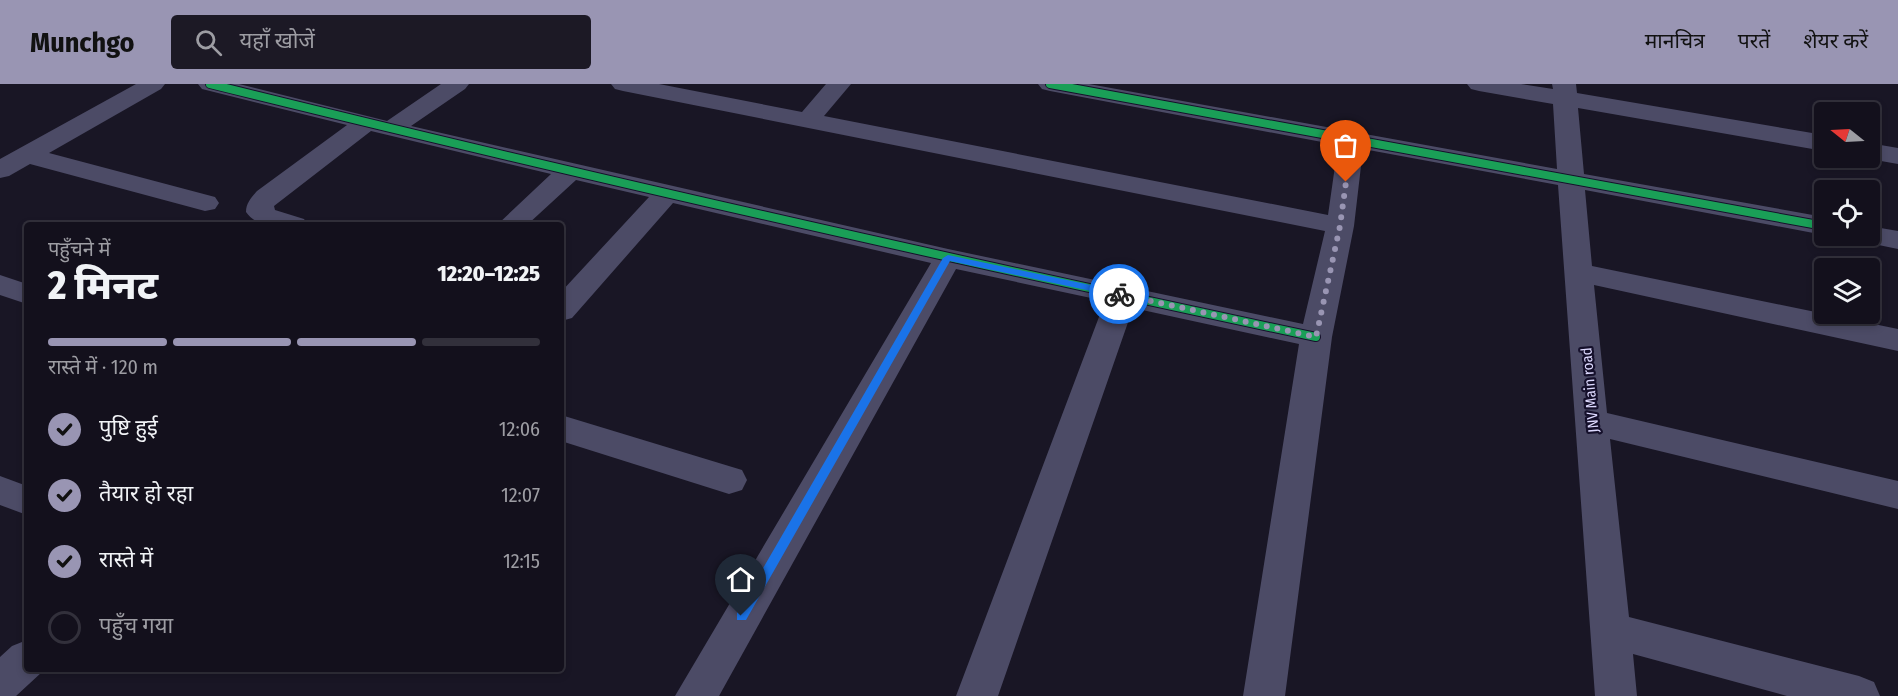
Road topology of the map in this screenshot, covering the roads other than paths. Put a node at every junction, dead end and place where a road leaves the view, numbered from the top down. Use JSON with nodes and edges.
{"nodes":[{"id":1,"x":153,"y":84,"type":"edge"},
{"id":2,"x":210,"y":84,"type":"edge"},
{"id":3,"x":457,"y":84,"type":"edge"},
{"id":4,"x":623,"y":84,"type":"edge"},
{"id":5,"x":839,"y":84,"type":"edge"},
{"id":6,"x":1050,"y":84,"type":"edge"},
{"id":7,"x":1479,"y":84,"type":"edge"},
{"id":8,"x":247,"y":88,"type":"edge"},
{"id":9,"x":1565,"y":92,"type":"edge"},
{"id":10,"x":808,"y":120,"type":"junction"},
{"id":11,"x":379,"y":126,"type":"junction"},
{"id":12,"x":1352,"y":138,"type":"junction"},
{"id":13,"x":1814,"y":141,"type":"edge"},
{"id":14,"x":1880,"y":153,"type":"edge"},
{"id":15,"x":27,"y":154,"type":"junction"},
{"id":16,"x":1898,"y":156,"type":"edge"},
{"id":17,"x":0,"y":170,"type":"edge"},
{"id":18,"x":571,"y":170,"type":"junction"},
{"id":19,"x":1572,"y":180,"type":"junction"},
{"id":20,"x":668,"y":192,"type":"junction"},
{"id":21,"x":205,"y":204,"type":"dead end"},
{"id":22,"x":285,"y":222,"type":"edge"},
{"id":23,"x":514,"y":222,"type":"edge"},
{"id":24,"x":1814,"y":224,"type":"edge"},
{"id":25,"x":1340,"y":226,"type":"junction"},
{"id":26,"x":1880,"y":237,"type":"edge"},
{"id":27,"x":1898,"y":240,"type":"edge"},
{"id":28,"x":948,"y":258,"type":"junction"},
{"id":29,"x":1578,"y":272,"type":"junction"},
{"id":30,"x":0,"y":285,"type":"edge"},
{"id":31,"x":24,"y":293,"type":"edge"},
{"id":32,"x":1122,"y":295,"type":"junction"},
{"id":33,"x":564,"y":307,"type":"edge"},
{"id":34,"x":1316,"y":337,"type":"junction"},
{"id":35,"x":1898,"y":340,"type":"edge"},
{"id":36,"x":1593,"y":422,"type":"junction"},
{"id":37,"x":564,"y":429,"type":"edge"},
{"id":38,"x":729,"y":480,"type":"dead end"},
{"id":39,"x":0,"y":490,"type":"edge"},
{"id":40,"x":1898,"y":495,"type":"edge"},
{"id":41,"x":24,"y":500,"type":"edge"},
{"id":42,"x":1611,"y":630,"type":"junction"},
{"id":43,"x":24,"y":662,"type":"edge"},
{"id":44,"x":0,"y":683,"type":"edge"},
{"id":45,"x":696,"y":696,"type":"edge"},
{"id":46,"x":977,"y":696,"type":"edge"},
{"id":47,"x":1264,"y":696,"type":"edge"},
{"id":48,"x":1616,"y":696,"type":"edge"},
{"id":49,"x":1859,"y":696,"type":"edge"}],
"edges":[{"from":1,"to":15,"type":"street"},
{"from":2,"to":8,"type":"street"},
{"from":3,"to":11,"type":"street"},
{"from":4,"to":10,"type":"street"},
{"from":5,"to":10,"type":"street"},
{"from":6,"to":12,"type":"street"},
{"from":7,"to":9,"type":"street"},
{"from":8,"to":11,"type":"street"},
{"from":9,"to":13,"type":"street"},
{"from":9,"to":19,"type":"street","name":"JNV Main road"},
{"from":10,"to":25,"type":"street"},
{"from":11,"to":18,"type":"street"},
{"from":11,"to":22,"type":"street"},
{"from":12,"to":19,"type":"street"},
{"from":12,"to":25,"type":"street"},
{"from":14,"to":16,"type":"street"},
{"from":15,"to":17,"type":"street"},
{"from":15,"to":21,"type":"street"},
{"from":18,"to":20,"type":"street"},
{"from":18,"to":23,"type":"street"},
{"from":19,"to":24,"type":"street"},
{"from":19,"to":29,"type":"street","name":"JNV Main road"},
{"from":20,"to":28,"type":"street"},
{"from":20,"to":33,"type":"street"},
{"from":25,"to":34,"type":"street"},
{"from":26,"to":27,"type":"street"},
{"from":28,"to":32,"type":"street"},
{"from":28,"to":45,"type":"street"},
{"from":29,"to":35,"type":"street"},
{"from":29,"to":36,"type":"street","name":"JNV Main road"},
{"from":30,"to":31,"type":"street"},
{"from":32,"to":34,"type":"street"},
{"from":32,"to":46,"type":"street"},
{"from":34,"to":47,"type":"street"},
{"from":36,"to":40,"type":"street"},
{"from":36,"to":42,"type":"street","name":"JNV Main road"},
{"from":37,"to":38,"type":"street"},
{"from":39,"to":41,"type":"street"},
{"from":42,"to":48,"type":"street","name":"JNV Main road"},
{"from":42,"to":49,"type":"street"},
{"from":43,"to":44,"type":"street"}]}
